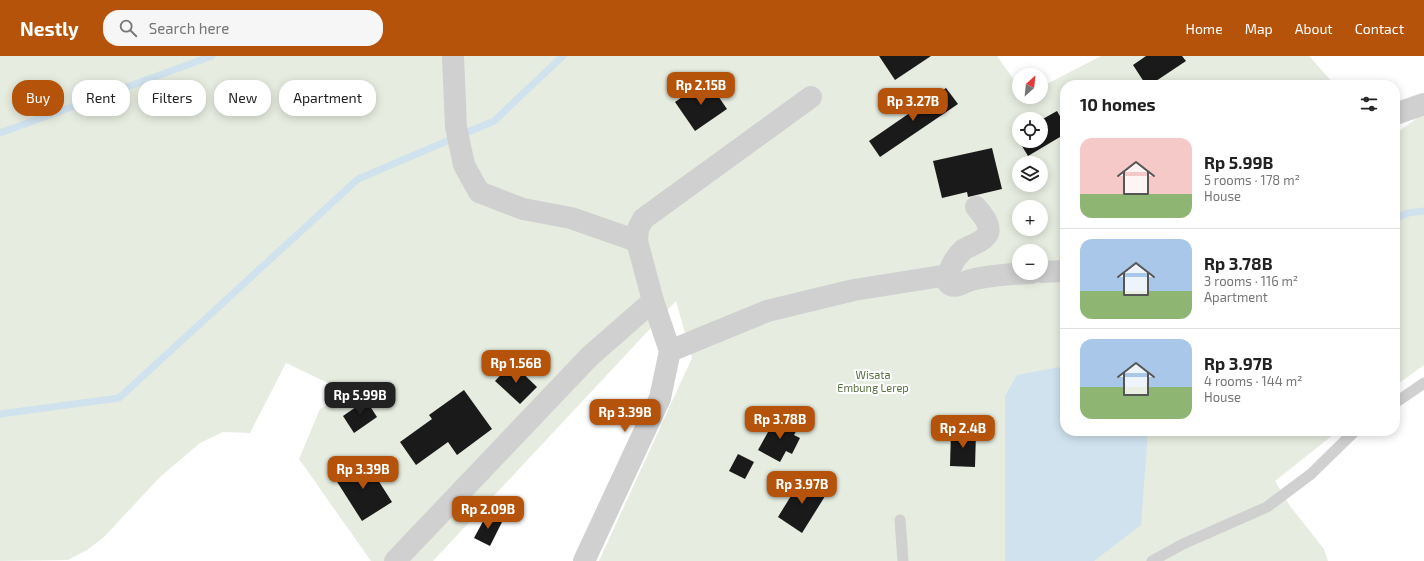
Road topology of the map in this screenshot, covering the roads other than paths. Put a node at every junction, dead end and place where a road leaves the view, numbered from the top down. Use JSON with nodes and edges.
{"nodes":[{"id":1,"x":453,"y":56,"type":"edge"},
{"id":2,"x":811,"y":98,"type":"dead end"},
{"id":3,"x":1424,"y":104,"type":"edge"},
{"id":4,"x":1400,"y":112,"type":"edge"},
{"id":5,"x":976,"y":207,"type":"dead end"},
{"id":6,"x":637,"y":241,"type":"junction"},
{"id":7,"x":1060,"y":271,"type":"edge"},
{"id":8,"x":1048,"y":272,"type":"edge"},
{"id":9,"x":948,"y":274,"type":"junction"},
{"id":10,"x":1012,"y":274,"type":"edge"},
{"id":11,"x":653,"y":302,"type":"junction"},
{"id":12,"x":670,"y":351,"type":"junction"},
{"id":13,"x":1424,"y":383,"type":"edge"},
{"id":14,"x":1400,"y":400,"type":"edge"},
{"id":15,"x":1350,"y":436,"type":"edge"},
{"id":16,"x":900,"y":520,"type":"dead end"},
{"id":17,"x":395,"y":561,"type":"edge"},
{"id":18,"x":584,"y":561,"type":"edge"},
{"id":19,"x":902,"y":561,"type":"edge"},
{"id":20,"x":1152,"y":561,"type":"edge"}],
"edges":[{"from":1,"to":6,"type":"street"},
{"from":2,"to":6,"type":"street"},
{"from":3,"to":4,"type":"street"},
{"from":5,"to":9,"type":"street"},
{"from":6,"to":11,"type":"street"},
{"from":7,"to":8,"type":"street"},
{"from":9,"to":10,"type":"street"},
{"from":9,"to":12,"type":"street"},
{"from":11,"to":12,"type":"street"},
{"from":11,"to":17,"type":"street"},
{"from":12,"to":18,"type":"street"},
{"from":13,"to":14,"type":"lane"},
{"from":15,"to":20,"type":"lane"},
{"from":16,"to":19,"type":"lane"}]}
